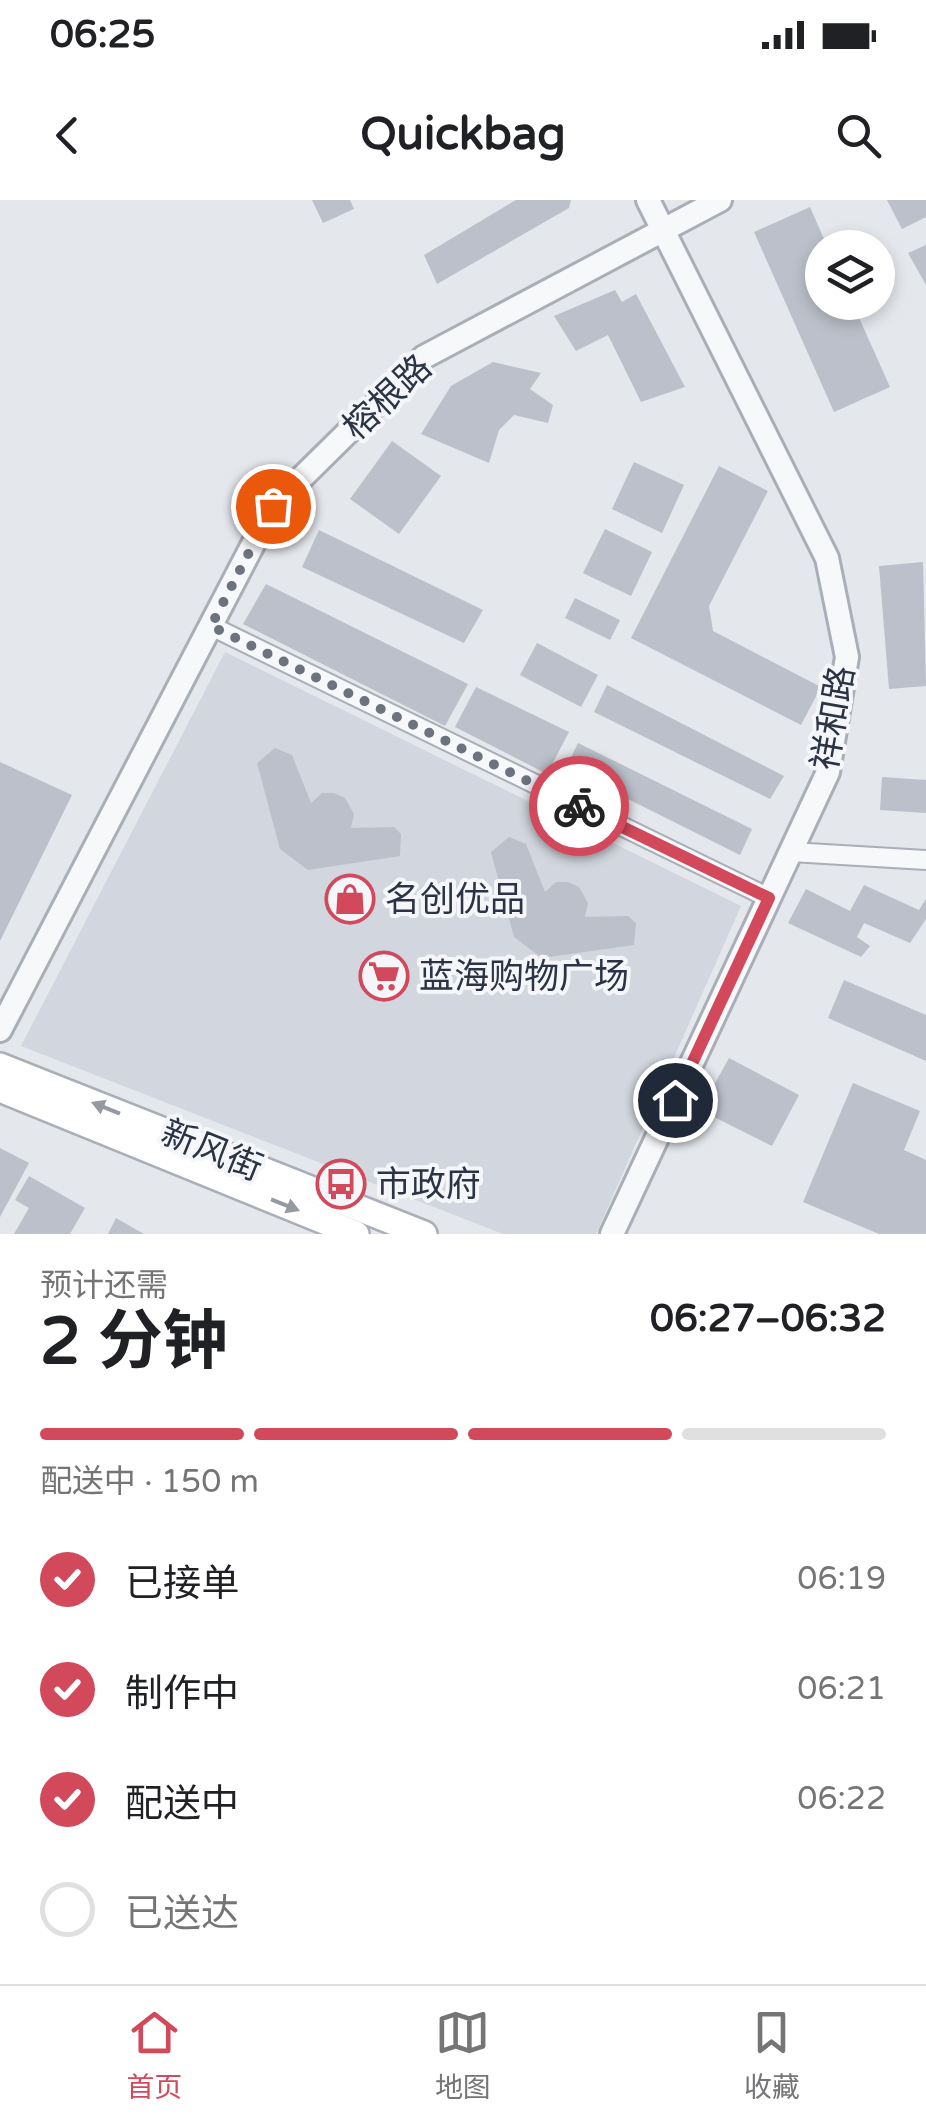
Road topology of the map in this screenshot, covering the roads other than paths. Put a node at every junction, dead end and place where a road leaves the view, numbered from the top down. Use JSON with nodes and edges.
{"nodes":[{"id":1,"x":648,"y":200,"type":"edge"},
{"id":2,"x":720,"y":200,"type":"edge"},
{"id":3,"x":663,"y":231,"type":"junction"},
{"id":4,"x":211,"y":626,"type":"junction"},
{"id":5,"x":790,"y":852,"type":"junction"},
{"id":6,"x":926,"y":860,"type":"edge"},
{"id":7,"x":769,"y":898,"type":"junction"},
{"id":8,"x":0,"y":1030,"type":"edge"},
{"id":9,"x":0,"y":1066,"type":"edge"},
{"id":10,"x":0,"y":1089,"type":"edge"},
{"id":11,"x":356,"y":1234,"type":"edge"},
{"id":12,"x":424,"y":1234,"type":"edge"},
{"id":13,"x":612,"y":1234,"type":"edge"}],
"edges":[{"from":1,"to":3,"type":"street","name":"祥和路"},
{"from":2,"to":3,"type":"street","name":"榕根路"},
{"from":3,"to":4,"type":"street","name":"榕根路"},
{"from":3,"to":5,"type":"street","name":"祥和路"},
{"from":4,"to":7,"type":"street"},
{"from":4,"to":8,"type":"street","name":"榕根路"},
{"from":5,"to":6,"type":"street"},
{"from":5,"to":7,"type":"street","name":"祥和路"},
{"from":7,"to":13,"type":"street","name":"祥和路"},
{"from":12,"to":9,"type":"main road","name":"新风街","one_way":true},
{"from":10,"to":11,"type":"main road","name":"新风街","one_way":true}]}
